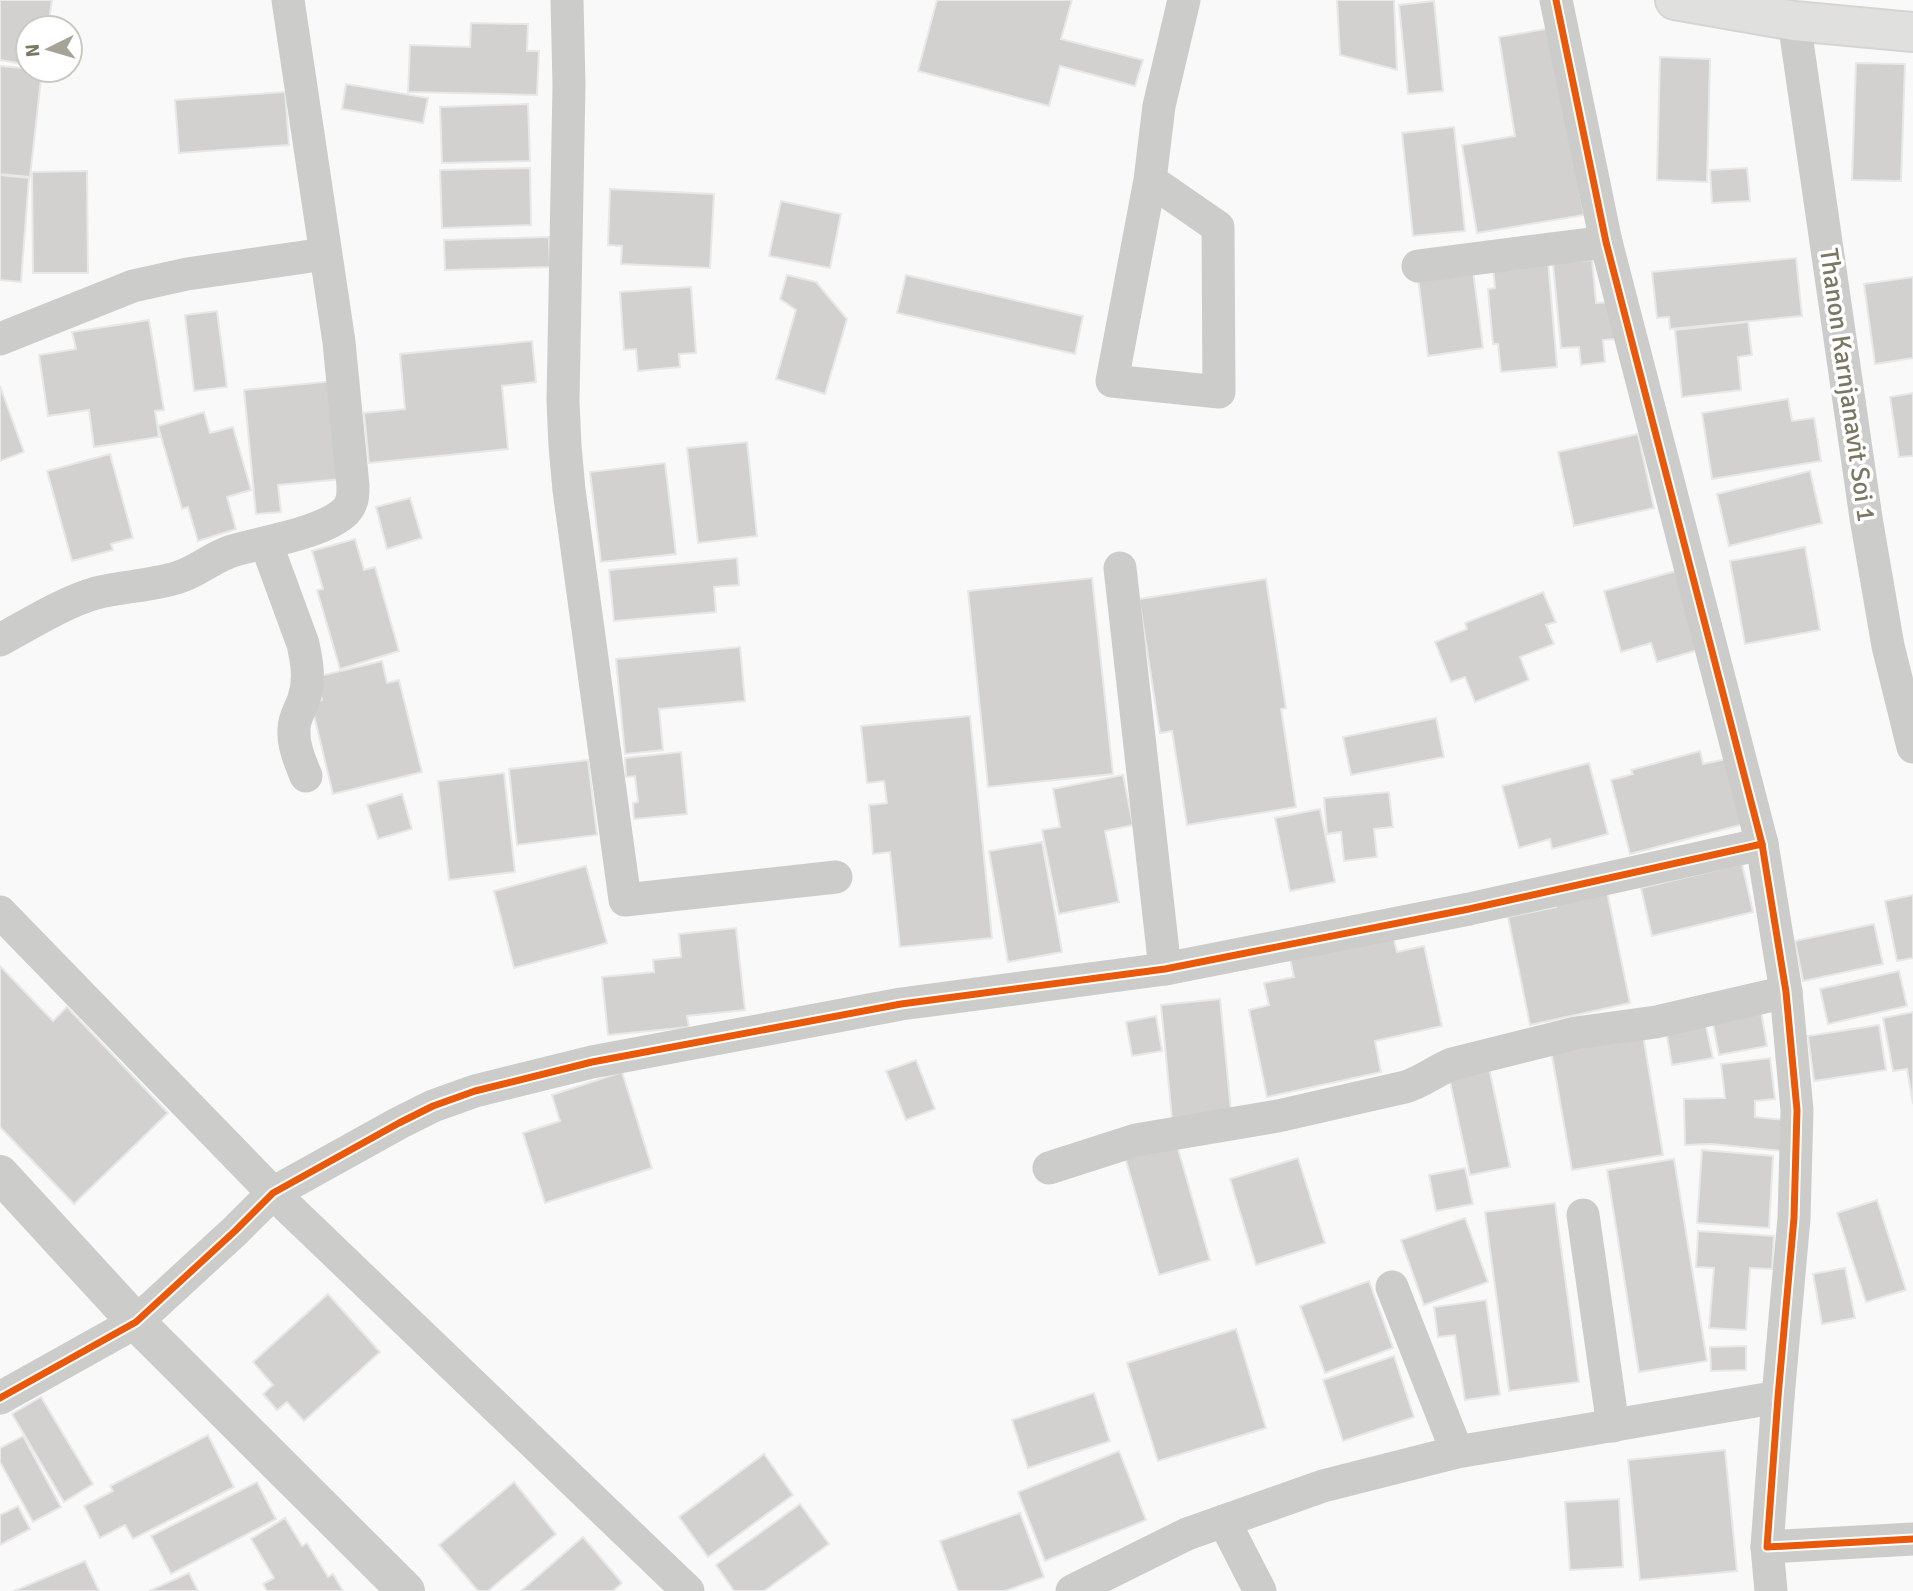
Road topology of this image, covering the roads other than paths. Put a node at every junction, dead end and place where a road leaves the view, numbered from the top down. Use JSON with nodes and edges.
{"nodes":[{"id":1,"x":288,"y":0,"type":"edge"},
{"id":2,"x":567,"y":0,"type":"edge"},
{"id":3,"x":1184,"y":0,"type":"edge"},
{"id":4,"x":1556,"y":0,"type":"edge"},
{"id":5,"x":1675,"y":0,"type":"edge"},
{"id":6,"x":1794,"y":21,"type":"junction"},
{"id":7,"x":1913,"y":32,"type":"edge"},
{"id":8,"x":1150,"y":180,"type":"junction"},
{"id":9,"x":1606,"y":242,"type":"junction"},
{"id":10,"x":325,"y":254,"type":"junction"},
{"id":11,"x":1418,"y":267,"type":"dead end"},
{"id":12,"x":0,"y":339,"type":"edge"},
{"id":13,"x":266,"y":543,"type":"junction"},
{"id":14,"x":1121,"y":568,"type":"dead end"},
{"id":15,"x":0,"y":640,"type":"edge"},
{"id":16,"x":1913,"y":747,"type":"edge"},
{"id":17,"x":306,"y":776,"type":"dead end"},
{"id":18,"x":1762,"y":844,"type":"junction"},
{"id":19,"x":836,"y":877,"type":"dead end"},
{"id":20,"x":0,"y":912,"type":"edge"},
{"id":21,"x":1165,"y":969,"type":"junction"},
{"id":22,"x":1786,"y":992,"type":"junction"},
{"id":23,"x":1049,"y":1168,"type":"dead end"},
{"id":24,"x":0,"y":1174,"type":"edge"},
{"id":25,"x":273,"y":1193,"type":"junction"},
{"id":26,"x":1583,"y":1215,"type":"dead end"},
{"id":27,"x":1392,"y":1287,"type":"dead end"},
{"id":28,"x":136,"y":1322,"type":"junction"},
{"id":29,"x":1778,"y":1397,"type":"junction"},
{"id":30,"x":0,"y":1398,"type":"edge"},
{"id":31,"x":1613,"y":1426,"type":"junction"},
{"id":32,"x":1457,"y":1452,"type":"junction"},
{"id":33,"x":1224,"y":1521,"type":"junction"},
{"id":34,"x":1913,"y":1539,"type":"edge"},
{"id":35,"x":1767,"y":1547,"type":"junction"},
{"id":36,"x":406,"y":1591,"type":"edge"},
{"id":37,"x":688,"y":1591,"type":"edge"},
{"id":38,"x":1072,"y":1591,"type":"edge"},
{"id":39,"x":1260,"y":1591,"type":"edge"},
{"id":40,"x":1771,"y":1591,"type":"edge"}],
"edges":[{"from":1,"to":10,"type":"street"},
{"from":2,"to":19,"type":"street"},
{"from":3,"to":8,"type":"street"},
{"from":4,"to":9,"type":"street"},
{"from":5,"to":6,"type":"main road"},
{"from":6,"to":7,"type":"main road"},
{"from":6,"to":16,"type":"street","name":"Thanon Karnjanavit Soi 1"},
{"from":8,"to":8,"type":"street"},
{"from":9,"to":11,"type":"street"},
{"from":9,"to":18,"type":"street"},
{"from":10,"to":12,"type":"street"},
{"from":10,"to":13,"type":"street"},
{"from":13,"to":15,"type":"street"},
{"from":13,"to":17,"type":"street"},
{"from":14,"to":21,"type":"street"},
{"from":18,"to":21,"type":"street"},
{"from":18,"to":22,"type":"street"},
{"from":20,"to":25,"type":"street"},
{"from":21,"to":25,"type":"street"},
{"from":22,"to":23,"type":"street"},
{"from":22,"to":29,"type":"street"},
{"from":24,"to":28,"type":"street"},
{"from":25,"to":28,"type":"street"},
{"from":25,"to":37,"type":"street"},
{"from":26,"to":31,"type":"street"},
{"from":27,"to":32,"type":"street"},
{"from":28,"to":30,"type":"street"},
{"from":28,"to":36,"type":"street"},
{"from":29,"to":31,"type":"street"},
{"from":29,"to":35,"type":"street"},
{"from":31,"to":32,"type":"street"},
{"from":32,"to":33,"type":"street"},
{"from":33,"to":38,"type":"street"},
{"from":33,"to":39,"type":"street"},
{"from":34,"to":35,"type":"street"},
{"from":35,"to":40,"type":"street"}]}
